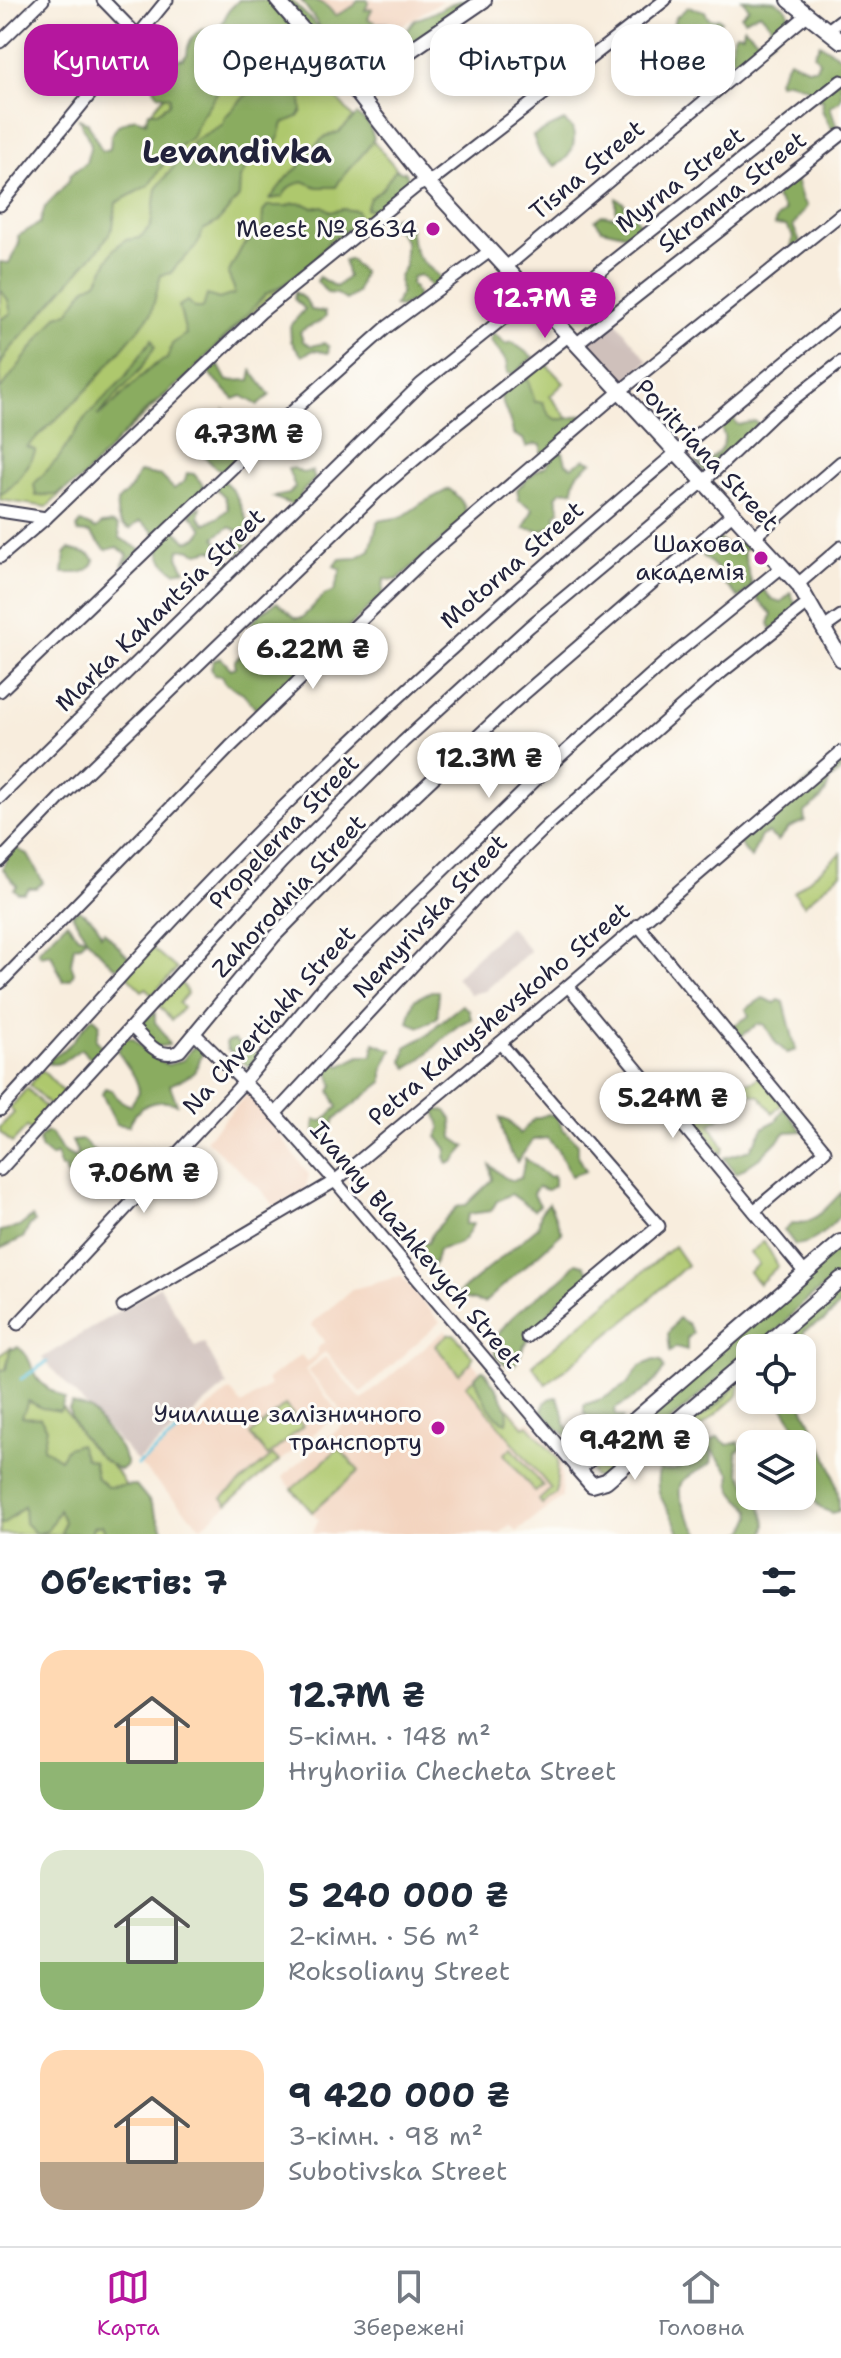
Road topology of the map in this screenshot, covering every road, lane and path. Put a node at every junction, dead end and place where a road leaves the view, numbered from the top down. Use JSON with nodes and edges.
{"nodes":[{"id":1,"x":43,"y":0,"type":"edge"},
{"id":2,"x":103,"y":0,"type":"edge"},
{"id":3,"x":167,"y":0,"type":"edge"},
{"id":4,"x":277,"y":0,"type":"edge"},
{"id":5,"x":484,"y":0,"type":"edge"},
{"id":6,"x":665,"y":0,"type":"edge"},
{"id":7,"x":789,"y":0,"type":"edge"},
{"id":8,"x":807,"y":15,"type":"junction"},
{"id":9,"x":841,"y":20,"type":"edge"},
{"id":10,"x":126,"y":24,"type":"edge"},
{"id":11,"x":148,"y":24,"type":"edge"},
{"id":12,"x":298,"y":24,"type":"edge"},
{"id":13,"x":828,"y":30,"type":"junction"},
{"id":14,"x":841,"y":41,"type":"edge"},
{"id":15,"x":0,"y":42,"type":"edge"},
{"id":16,"x":414,"y":48,"type":"edge"},
{"id":17,"x":841,"y":81,"type":"edge"},
{"id":18,"x":89,"y":96,"type":"edge"},
{"id":19,"x":359,"y":96,"type":"edge"},
{"id":20,"x":841,"y":135,"type":"edge"},
{"id":21,"x":427,"y":182,"type":"junction"},
{"id":22,"x":0,"y":205,"type":"edge"},
{"id":23,"x":841,"y":214,"type":"edge"},
{"id":24,"x":490,"y":251,"type":"junction"},
{"id":25,"x":505,"y":268,"type":"junction"},
{"id":26,"x":531,"y":296,"type":"junction"},
{"id":27,"x":547,"y":313,"type":"junction"},
{"id":28,"x":841,"y":316,"type":"edge"},
{"id":29,"x":572,"y":340,"type":"junction"},
{"id":30,"x":841,"y":362,"type":"edge"},
{"id":31,"x":619,"y":392,"type":"junction"},
{"id":32,"x":674,"y":452,"type":"junction"},
{"id":33,"x":841,"y":462,"type":"edge"},
{"id":34,"x":703,"y":482,"type":"junction"},
{"id":35,"x":0,"y":511,"type":"edge"},
{"id":36,"x":732,"y":514,"type":"junction"},
{"id":37,"x":46,"y":518,"type":"junction"},
{"id":38,"x":754,"y":537,"type":"junction"},
{"id":39,"x":841,"y":547,"type":"edge"},
{"id":40,"x":0,"y":557,"type":"edge"},
{"id":41,"x":782,"y":567,"type":"junction"},
{"id":42,"x":798,"y":584,"type":"junction"},
{"id":43,"x":809,"y":603,"type":"junction"},
{"id":44,"x":841,"y":616,"type":"edge"},
{"id":45,"x":824,"y":628,"type":"junction"},
{"id":46,"x":841,"y":659,"type":"edge"},
{"id":47,"x":0,"y":691,"type":"edge"},
{"id":48,"x":841,"y":752,"type":"edge"},
{"id":49,"x":0,"y":797,"type":"edge"},
{"id":50,"x":0,"y":861,"type":"edge"},
{"id":51,"x":638,"y":925,"type":"junction"},
{"id":52,"x":0,"y":983,"type":"edge"},
{"id":53,"x":568,"y":986,"type":"junction"},
{"id":54,"x":132,"y":1027,"type":"junction"},
{"id":55,"x":195,"y":1034,"type":"junction"},
{"id":56,"x":500,"y":1043,"type":"junction"},
{"id":57,"x":244,"y":1082,"type":"junction"},
{"id":58,"x":0,"y":1110,"type":"edge"},
{"id":59,"x":275,"y":1114,"type":"junction"},
{"id":60,"x":0,"y":1170,"type":"edge"},
{"id":61,"x":335,"y":1181,"type":"junction"},
{"id":62,"x":754,"y":1211,"type":"junction"},
{"id":63,"x":841,"y":1242,"type":"edge"},
{"id":64,"x":805,"y":1273,"type":"junction"},
{"id":65,"x":841,"y":1279,"type":"edge"},
{"id":66,"x":123,"y":1306,"type":"dead end"},
{"id":67,"x":18,"y":1324,"type":"dead end"},
{"id":68,"x":778,"y":1334,"type":"edge"},
{"id":69,"x":527,"y":1337,"type":"dead end"},
{"id":70,"x":736,"y":1370,"type":"edge"},
{"id":71,"x":578,"y":1469,"type":"junction"}],
"edges":[{"from":1,"to":15,"type":"street"},
{"from":2,"to":10,"type":"street"},
{"from":3,"to":11,"type":"street"},
{"from":4,"to":12,"type":"street","name":"Povitriana Street"},
{"from":5,"to":16,"type":"street"},
{"from":6,"to":21,"type":"street"},
{"from":7,"to":8,"type":"street"},
{"from":8,"to":13,"type":"street"},
{"from":8,"to":25,"type":"street","name":"Tisna Street"},
{"from":9,"to":13,"type":"street"},
{"from":13,"to":14,"type":"street"},
{"from":17,"to":27,"type":"street","name":"Myrna Street"},
{"from":18,"to":22,"type":"street"},
{"from":19,"to":21,"type":"street","name":"Povitriana Street"},
{"from":20,"to":29,"type":"street","name":"Skromna Street"},
{"from":21,"to":24,"type":"street","name":"Povitriana Street"},
{"from":21,"to":37,"type":"street"},
{"from":23,"to":31,"type":"street"},
{"from":24,"to":25,"type":"street","name":"Povitriana Street"},
{"from":24,"to":47,"type":"street"},
{"from":25,"to":26,"type":"street","name":"Povitriana Street"},
{"from":26,"to":27,"type":"street","name":"Povitriana Street"},
{"from":26,"to":49,"type":"street","name":"Marka Kahantsia Street"},
{"from":27,"to":29,"type":"street","name":"Povitriana Street"},
{"from":28,"to":32,"type":"street","name":"Motorna Street"},
{"from":29,"to":31,"type":"street","name":"Povitriana Street"},
{"from":29,"to":50,"type":"street","name":"Skromna Street"},
{"from":30,"to":34,"type":"street","name":"Propelerna Street"},
{"from":31,"to":32,"type":"street","name":"Povitriana Street"},
{"from":31,"to":52,"type":"street"},
{"from":32,"to":34,"type":"street","name":"Povitriana Street"},
{"from":32,"to":58,"type":"street","name":"Motorna Street"},
{"from":33,"to":38,"type":"street"},
{"from":34,"to":36,"type":"street","name":"Povitriana Street"},
{"from":34,"to":54,"type":"street","name":"Propelerna Street"},
{"from":35,"to":37,"type":"street"},
{"from":36,"to":38,"type":"street","name":"Povitriana Street"},
{"from":36,"to":55,"type":"street","name":"Zahorodnia Street"},
{"from":37,"to":40,"type":"street"},
{"from":38,"to":41,"type":"street","name":"Povitriana Street"},
{"from":39,"to":42,"type":"street"},
{"from":41,"to":42,"type":"street","name":"Povitriana Street"},
{"from":41,"to":57,"type":"street","name":"Na Chvertiakh Street"},
{"from":42,"to":43,"type":"street","name":"Povitriana Street"},
{"from":43,"to":45,"type":"street","name":"Povitriana Street"},
{"from":43,"to":59,"type":"street","name":"Nemyrivska Street"},
{"from":44,"to":45,"type":"street"},
{"from":45,"to":46,"type":"street","name":"Povitriana Street"},
{"from":48,"to":51,"type":"street","name":"Petra Kalnyshevskoho Street"},
{"from":51,"to":53,"type":"street","name":"Petra Kalnyshevskoho Street"},
{"from":51,"to":62,"type":"street"},
{"from":53,"to":56,"type":"street","name":"Petra Kalnyshevskoho Street"},
{"from":53,"to":62,"type":"street"},
{"from":54,"to":55,"type":"street","name":"Zahorodnia Street"},
{"from":54,"to":60,"type":"street","name":"Propelerna Street"},
{"from":55,"to":57,"type":"street","name":"Ivanny Blazhkevych Street"},
{"from":56,"to":61,"type":"street","name":"Petra Kalnyshevskoho Street"},
{"from":56,"to":69,"type":"street"},
{"from":57,"to":59,"type":"street","name":"Ivanny Blazhkevych Street"},
{"from":57,"to":67,"type":"street","name":"Na Chvertiakh Street"},
{"from":59,"to":61,"type":"street","name":"Ivanny Blazhkevych Street"},
{"from":61,"to":66,"type":"street","name":"Petra Kalnyshevskoho Street"},
{"from":61,"to":71,"type":"street","name":"Ivanny Blazhkevych Street"},
{"from":62,"to":64,"type":"street"},
{"from":63,"to":64,"type":"street"},
{"from":64,"to":71,"type":"street"},
{"from":65,"to":68,"type":"street"},
{"from":70,"to":71,"type":"street","name":"Ivanny Blazhkevych Street"}]}
